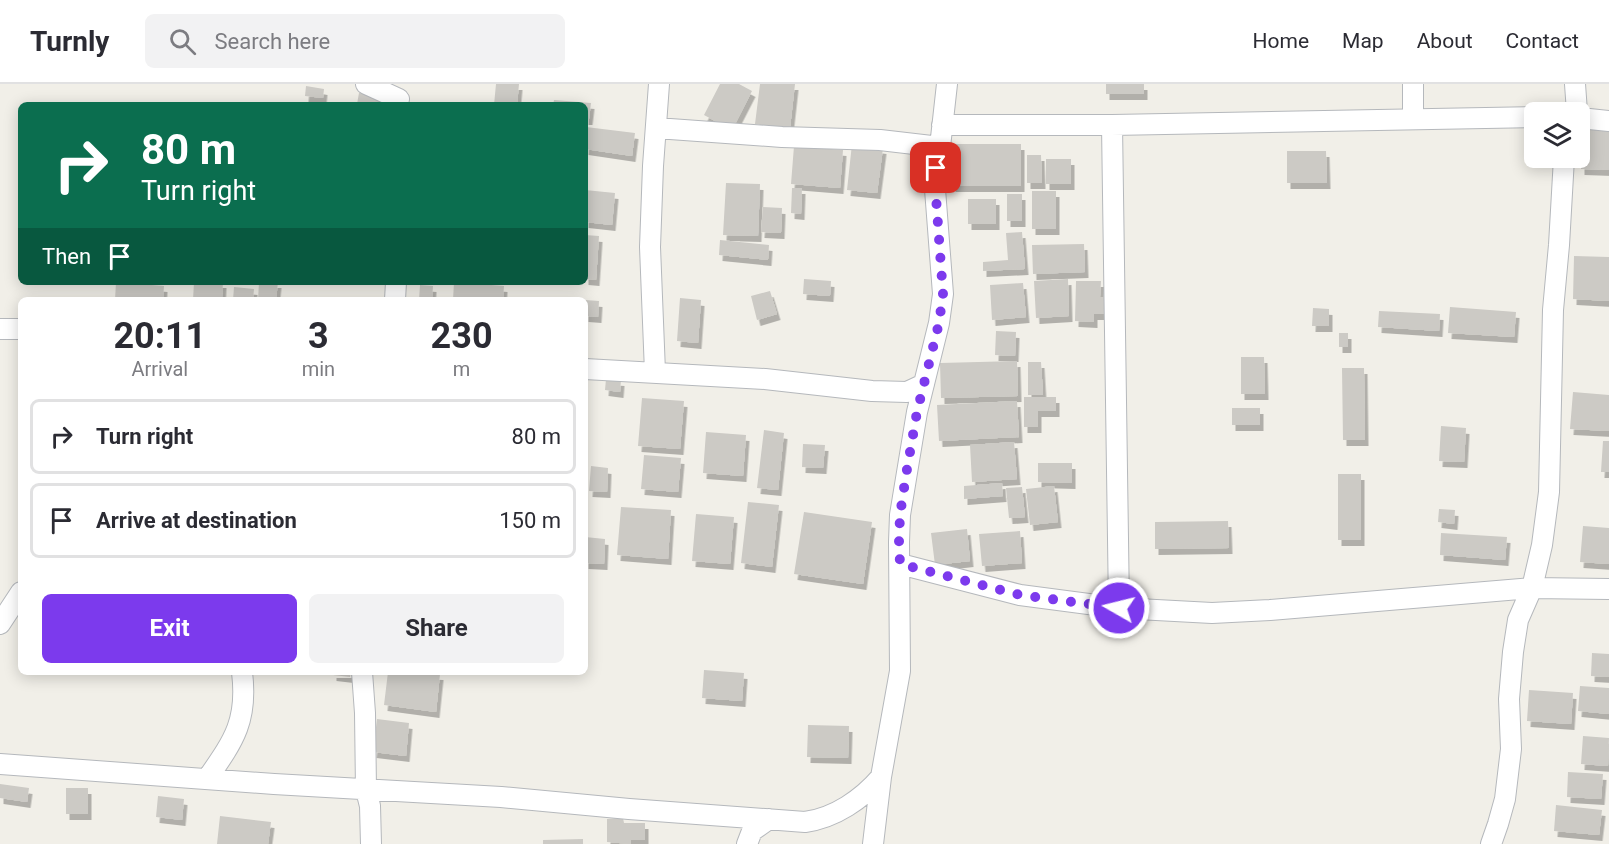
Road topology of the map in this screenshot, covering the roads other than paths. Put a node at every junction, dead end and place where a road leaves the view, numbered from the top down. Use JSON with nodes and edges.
{"nodes":[{"id":1,"x":366,"y":84,"type":"edge"},
{"id":2,"x":659,"y":84,"type":"edge"},
{"id":3,"x":947,"y":84,"type":"edge"},
{"id":4,"x":1413,"y":84,"type":"edge"},
{"id":5,"x":1575,"y":84,"type":"edge"},
{"id":6,"x":399,"y":96,"type":"edge"},
{"id":7,"x":1576,"y":102,"type":"edge"},
{"id":8,"x":1524,"y":117,"type":"edge"},
{"id":9,"x":1413,"y":119,"type":"junction"},
{"id":10,"x":1590,"y":119,"type":"edge"},
{"id":11,"x":1609,"y":121,"type":"edge"},
{"id":12,"x":942,"y":125,"type":"junction"},
{"id":13,"x":1112,"y":125,"type":"junction"},
{"id":14,"x":656,"y":128,"type":"junction"},
{"id":15,"x":940,"y":147,"type":"junction"},
{"id":16,"x":1563,"y":168,"type":"edge"},
{"id":17,"x":0,"y":329,"type":"edge"},
{"id":18,"x":18,"y":329,"type":"edge"},
{"id":19,"x":588,"y":369,"type":"edge"},
{"id":20,"x":655,"y":372,"type":"junction"},
{"id":21,"x":924,"y":384,"type":"junction"},
{"id":22,"x":900,"y":564,"type":"junction"},
{"id":23,"x":1532,"y":588,"type":"junction"},
{"id":24,"x":1609,"y":589,"type":"edge"},
{"id":25,"x":18,"y":597,"type":"edge"},
{"id":26,"x":1119,"y":608,"type":"junction"},
{"id":27,"x":0,"y":624,"type":"edge"},
{"id":28,"x":242,"y":675,"type":"edge"},
{"id":29,"x":362,"y":675,"type":"edge"},
{"id":30,"x":0,"y":764,"type":"edge"},
{"id":31,"x":881,"y":777,"type":"junction"},
{"id":32,"x":207,"y":779,"type":"junction"},
{"id":33,"x":366,"y":790,"type":"junction"},
{"id":34,"x":769,"y":819,"type":"junction"},
{"id":35,"x":371,"y":844,"type":"edge"},
{"id":36,"x":747,"y":844,"type":"edge"},
{"id":37,"x":873,"y":844,"type":"edge"},
{"id":38,"x":1491,"y":844,"type":"edge"}],
"edges":[{"from":1,"to":6,"type":"street"},
{"from":2,"to":14,"type":"street"},
{"from":3,"to":12,"type":"street"},
{"from":4,"to":9,"type":"street"},
{"from":5,"to":7,"type":"street"},
{"from":8,"to":9,"type":"street"},
{"from":9,"to":13,"type":"street"},
{"from":10,"to":11,"type":"street"},
{"from":12,"to":13,"type":"street"},
{"from":12,"to":15,"type":"street"},
{"from":13,"to":26,"type":"street"},
{"from":14,"to":15,"type":"street"},
{"from":14,"to":20,"type":"street"},
{"from":15,"to":21,"type":"street"},
{"from":16,"to":23,"type":"street"},
{"from":17,"to":18,"type":"street"},
{"from":19,"to":20,"type":"street"},
{"from":20,"to":21,"type":"street"},
{"from":21,"to":22,"type":"street"},
{"from":22,"to":26,"type":"street"},
{"from":22,"to":31,"type":"street"},
{"from":23,"to":24,"type":"street"},
{"from":23,"to":26,"type":"street"},
{"from":23,"to":38,"type":"street"},
{"from":25,"to":27,"type":"street"},
{"from":28,"to":32,"type":"street"},
{"from":29,"to":33,"type":"street"},
{"from":30,"to":32,"type":"street"},
{"from":31,"to":34,"type":"street"},
{"from":31,"to":37,"type":"street"},
{"from":32,"to":33,"type":"street"},
{"from":33,"to":34,"type":"street"},
{"from":33,"to":35,"type":"street"},
{"from":34,"to":36,"type":"street"}]}
